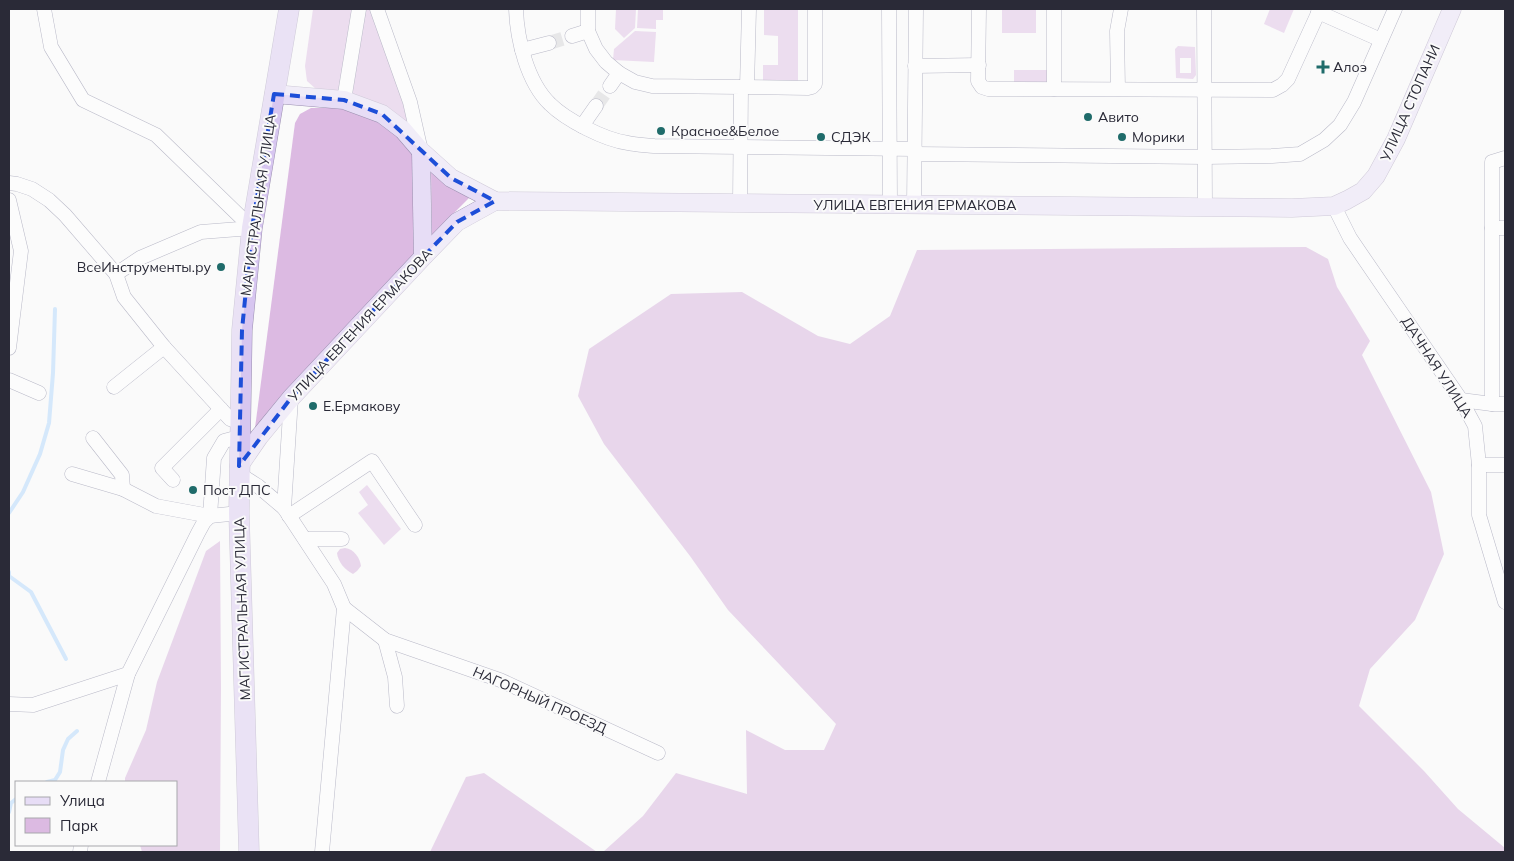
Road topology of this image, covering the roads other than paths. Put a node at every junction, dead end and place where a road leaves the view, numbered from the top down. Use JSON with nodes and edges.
{"nodes":[{"id":1,"x":44,"y":9,"type":"edge"},
{"id":2,"x":289,"y":9,"type":"edge"},
{"id":3,"x":359,"y":9,"type":"edge"},
{"id":4,"x":377,"y":9,"type":"edge"},
{"id":5,"x":516,"y":9,"type":"edge"},
{"id":6,"x":588,"y":9,"type":"edge"},
{"id":7,"x":749,"y":9,"type":"edge"},
{"id":8,"x":815,"y":9,"type":"edge"},
{"id":9,"x":889,"y":9,"type":"edge"},
{"id":10,"x":916,"y":9,"type":"edge"},
{"id":11,"x":979,"y":9,"type":"edge"},
{"id":12,"x":1054,"y":9,"type":"edge"},
{"id":13,"x":1121,"y":9,"type":"edge"},
{"id":14,"x":1204,"y":9,"type":"edge"},
{"id":15,"x":1395,"y":9,"type":"edge"},
{"id":16,"x":1452,"y":9,"type":"edge"},
{"id":17,"x":1319,"y":10,"type":"edge"},
{"id":18,"x":588,"y":31,"type":"junction"},
{"id":19,"x":572,"y":36,"type":"tunnel mouth"},
{"id":20,"x":1381,"y":40,"type":"junction"},
{"id":21,"x":549,"y":43,"type":"tunnel mouth"},
{"id":22,"x":522,"y":50,"type":"junction"},
{"id":23,"x":979,"y":65,"type":"junction"},
{"id":24,"x":915,"y":66,"type":"junction"},
{"id":25,"x":619,"y":72,"type":"junction"},
{"id":26,"x":610,"y":86,"type":"tunnel mouth"},
{"id":27,"x":744,"y":87,"type":"junction"},
{"id":28,"x":1054,"y":88,"type":"junction"},
{"id":29,"x":1118,"y":89,"type":"junction"},
{"id":30,"x":1205,"y":90,"type":"junction"},
{"id":31,"x":274,"y":94,"type":"junction"},
{"id":32,"x":344,"y":100,"type":"junction"},
{"id":33,"x":596,"y":106,"type":"tunnel mouth"},
{"id":34,"x":582,"y":126,"type":"junction"},
{"id":35,"x":741,"y":147,"type":"junction"},
{"id":36,"x":890,"y":148,"type":"junction"},
{"id":37,"x":915,"y":151,"type":"junction"},
{"id":38,"x":421,"y":152,"type":"junction"},
{"id":39,"x":1205,"y":156,"type":"junction"},
{"id":40,"x":1505,"y":158,"type":"edge"},
{"id":41,"x":9,"y":183,"type":"edge"},
{"id":42,"x":9,"y":200,"type":"edge"},
{"id":43,"x":495,"y":201,"type":"junction"},
{"id":44,"x":740,"y":203,"type":"junction"},
{"id":45,"x":890,"y":205,"type":"junction"},
{"id":46,"x":914,"y":205,"type":"junction"},
{"id":47,"x":1334,"y":206,"type":"junction"},
{"id":48,"x":1205,"y":208,"type":"junction"},
{"id":49,"x":252,"y":228,"type":"junction"},
{"id":50,"x":1499,"y":228,"type":"edge"},
{"id":51,"x":423,"y":258,"type":"junction"},
{"id":52,"x":116,"y":274,"type":"junction"},
{"id":53,"x":164,"y":347,"type":"junction"},
{"id":54,"x":9,"y":348,"type":"edge"},
{"id":55,"x":9,"y":380,"type":"edge"},
{"id":56,"x":114,"y":387,"type":"dead end"},
{"id":57,"x":39,"y":393,"type":"dead end"},
{"id":58,"x":291,"y":398,"type":"junction"},
{"id":59,"x":1461,"y":400,"type":"junction"},
{"id":60,"x":1499,"y":404,"type":"edge"},
{"id":61,"x":221,"y":409,"type":"junction"},
{"id":62,"x":240,"y":430,"type":"junction"},
{"id":63,"x":93,"y":438,"type":"dead end"},
{"id":64,"x":1479,"y":465,"type":"junction"},
{"id":65,"x":1505,"y":465,"type":"edge"},
{"id":66,"x":239,"y":470,"type":"junction"},
{"id":67,"x":72,"y":474,"type":"dead end"},
{"id":68,"x":173,"y":480,"type":"dead end"},
{"id":69,"x":123,"y":490,"type":"junction"},
{"id":70,"x":287,"y":512,"type":"junction"},
{"id":71,"x":239,"y":514,"type":"junction"},
{"id":72,"x":210,"y":516,"type":"junction"},
{"id":73,"x":415,"y":525,"type":"dead end"},
{"id":74,"x":305,"y":539,"type":"junction"},
{"id":75,"x":342,"y":539,"type":"dead end"},
{"id":76,"x":1505,"y":602,"type":"edge"},
{"id":77,"x":344,"y":608,"type":"junction"},
{"id":78,"x":385,"y":640,"type":"junction"},
{"id":79,"x":128,"y":674,"type":"junction"},
{"id":80,"x":9,"y":704,"type":"edge"},
{"id":81,"x":397,"y":706,"type":"dead end"},
{"id":82,"x":658,"y":753,"type":"dead end"},
{"id":83,"x":98,"y":781,"type":"edge"},
{"id":84,"x":249,"y":852,"type":"edge"},
{"id":85,"x":322,"y":852,"type":"edge"}],
"edges":[{"from":1,"to":49,"type":"street"},
{"from":2,"to":31,"type":"highway","name":"МАГИСТРАЛЬНАЯ УЛИЦА"},
{"from":3,"to":32,"type":"street"},
{"from":4,"to":38,"type":"street"},
{"from":5,"to":22,"type":"street"},
{"from":6,"to":18,"type":"street"},
{"from":7,"to":27,"type":"street"},
{"from":8,"to":27,"type":"street"},
{"from":9,"to":36,"type":"street"},
{"from":10,"to":24,"type":"street"},
{"from":11,"to":23,"type":"street"},
{"from":12,"to":28,"type":"street"},
{"from":13,"to":29,"type":"street"},
{"from":14,"to":30,"type":"street"},
{"from":15,"to":20,"type":"street"},
{"from":16,"to":47,"type":"main road","name":"УЛИЦА СТОПАНИ"},
{"from":17,"to":20,"type":"street"},
{"from":17,"to":30,"type":"street"},
{"from":18,"to":19,"type":"street"},
{"from":18,"to":25,"type":"street"},
{"from":20,"to":39,"type":"street"},
{"from":21,"to":22,"type":"street"},
{"from":22,"to":34,"type":"street"},
{"from":23,"to":24,"type":"street"},
{"from":23,"to":28,"type":"street"},
{"from":24,"to":37,"type":"street"},
{"from":25,"to":26,"type":"street"},
{"from":25,"to":27,"type":"street"},
{"from":27,"to":35,"type":"street"},
{"from":28,"to":29,"type":"street"},
{"from":29,"to":30,"type":"street"},
{"from":30,"to":39,"type":"street"},
{"from":31,"to":32,"type":"main road","name":"УЛИЦА ЕВГЕНИЯ ЕРМАКОВА"},
{"from":31,"to":49,"type":"highway","name":"МАГИСТРАЛЬНАЯ УЛИЦА"},
{"from":32,"to":38,"type":"main road","name":"УЛИЦА ЕВГЕНИЯ ЕРМАКОВА"},
{"from":33,"to":34,"type":"street"},
{"from":34,"to":35,"type":"street"},
{"from":35,"to":36,"type":"street"},
{"from":35,"to":44,"type":"street"},
{"from":36,"to":37,"type":"street"},
{"from":36,"to":45,"type":"street"},
{"from":37,"to":39,"type":"street"},
{"from":37,"to":46,"type":"street"},
{"from":38,"to":43,"type":"main road","name":"УЛИЦА ЕВГЕНИЯ ЕРМАКОВА"},
{"from":38,"to":51,"type":"main road"},
{"from":39,"to":48,"type":"street"},
{"from":40,"to":50,"type":"street"},
{"from":41,"to":52,"type":"street"},
{"from":42,"to":54,"type":"street"},
{"from":43,"to":44,"type":"main road","name":"УЛИЦА ЕВГЕНИЯ ЕРМАКОВА"},
{"from":43,"to":51,"type":"main road","name":"УЛИЦА ЕВГЕНИЯ ЕРМАКОВА"},
{"from":44,"to":45,"type":"main road","name":"УЛИЦА ЕВГЕНИЯ ЕРМАКОВА"},
{"from":45,"to":46,"type":"main road","name":"УЛИЦА ЕВГЕНИЯ ЕРМАКОВА"},
{"from":46,"to":48,"type":"main road","name":"УЛИЦА ЕВГЕНИЯ ЕРМАКОВА"},
{"from":47,"to":48,"type":"main road","name":"УЛИЦА ЕВГЕНИЯ ЕРМАКОВА"},
{"from":47,"to":59,"type":"street","name":"ДАЧНАЯ УЛИЦА"},
{"from":49,"to":52,"type":"street"},
{"from":49,"to":62,"type":"highway","name":"МАГИСТРАЛЬНАЯ УЛИЦА"},
{"from":50,"to":60,"type":"street"},
{"from":51,"to":58,"type":"main road","name":"УЛИЦА ЕВГЕНИЯ ЕРМАКОВА"},
{"from":52,"to":53,"type":"street"},
{"from":53,"to":56,"type":"street"},
{"from":53,"to":61,"type":"street"},
{"from":55,"to":57,"type":"street"},
{"from":58,"to":66,"type":"main road","name":"УЛИЦА ЕВГЕНИЯ ЕРМАКОВА"},
{"from":58,"to":70,"type":"street"},
{"from":59,"to":60,"type":"street"},
{"from":59,"to":64,"type":"street","name":"ДАЧНАЯ УЛИЦА"},
{"from":61,"to":62,"type":"street"},
{"from":61,"to":68,"type":"street"},
{"from":62,"to":66,"type":"highway","name":"МАГИСТРАЛЬНАЯ УЛИЦА"},
{"from":62,"to":72,"type":"street"},
{"from":63,"to":69,"type":"street"},
{"from":64,"to":65,"type":"street"},
{"from":64,"to":76,"type":"street","name":"ДАЧНАЯ УЛИЦА"},
{"from":66,"to":70,"type":"street"},
{"from":66,"to":71,"type":"highway","name":"МАГИСТРАЛЬНАЯ УЛИЦА"},
{"from":67,"to":69,"type":"street"},
{"from":69,"to":72,"type":"street"},
{"from":70,"to":73,"type":"street"},
{"from":70,"to":74,"type":"street"},
{"from":71,"to":72,"type":"street"},
{"from":71,"to":84,"type":"highway","name":"МАГИСТРАЛЬНАЯ УЛИЦА"},
{"from":72,"to":79,"type":"street"},
{"from":74,"to":75,"type":"street"},
{"from":74,"to":77,"type":"street"},
{"from":77,"to":78,"type":"street","name":"НАГОРНЫЙ ПРОЕЗД"},
{"from":77,"to":85,"type":"street"},
{"from":78,"to":81,"type":"street"},
{"from":78,"to":82,"type":"street","name":"НАГОРНЫЙ ПРОЕЗД"},
{"from":79,"to":80,"type":"street"},
{"from":79,"to":83,"type":"street"}]}
